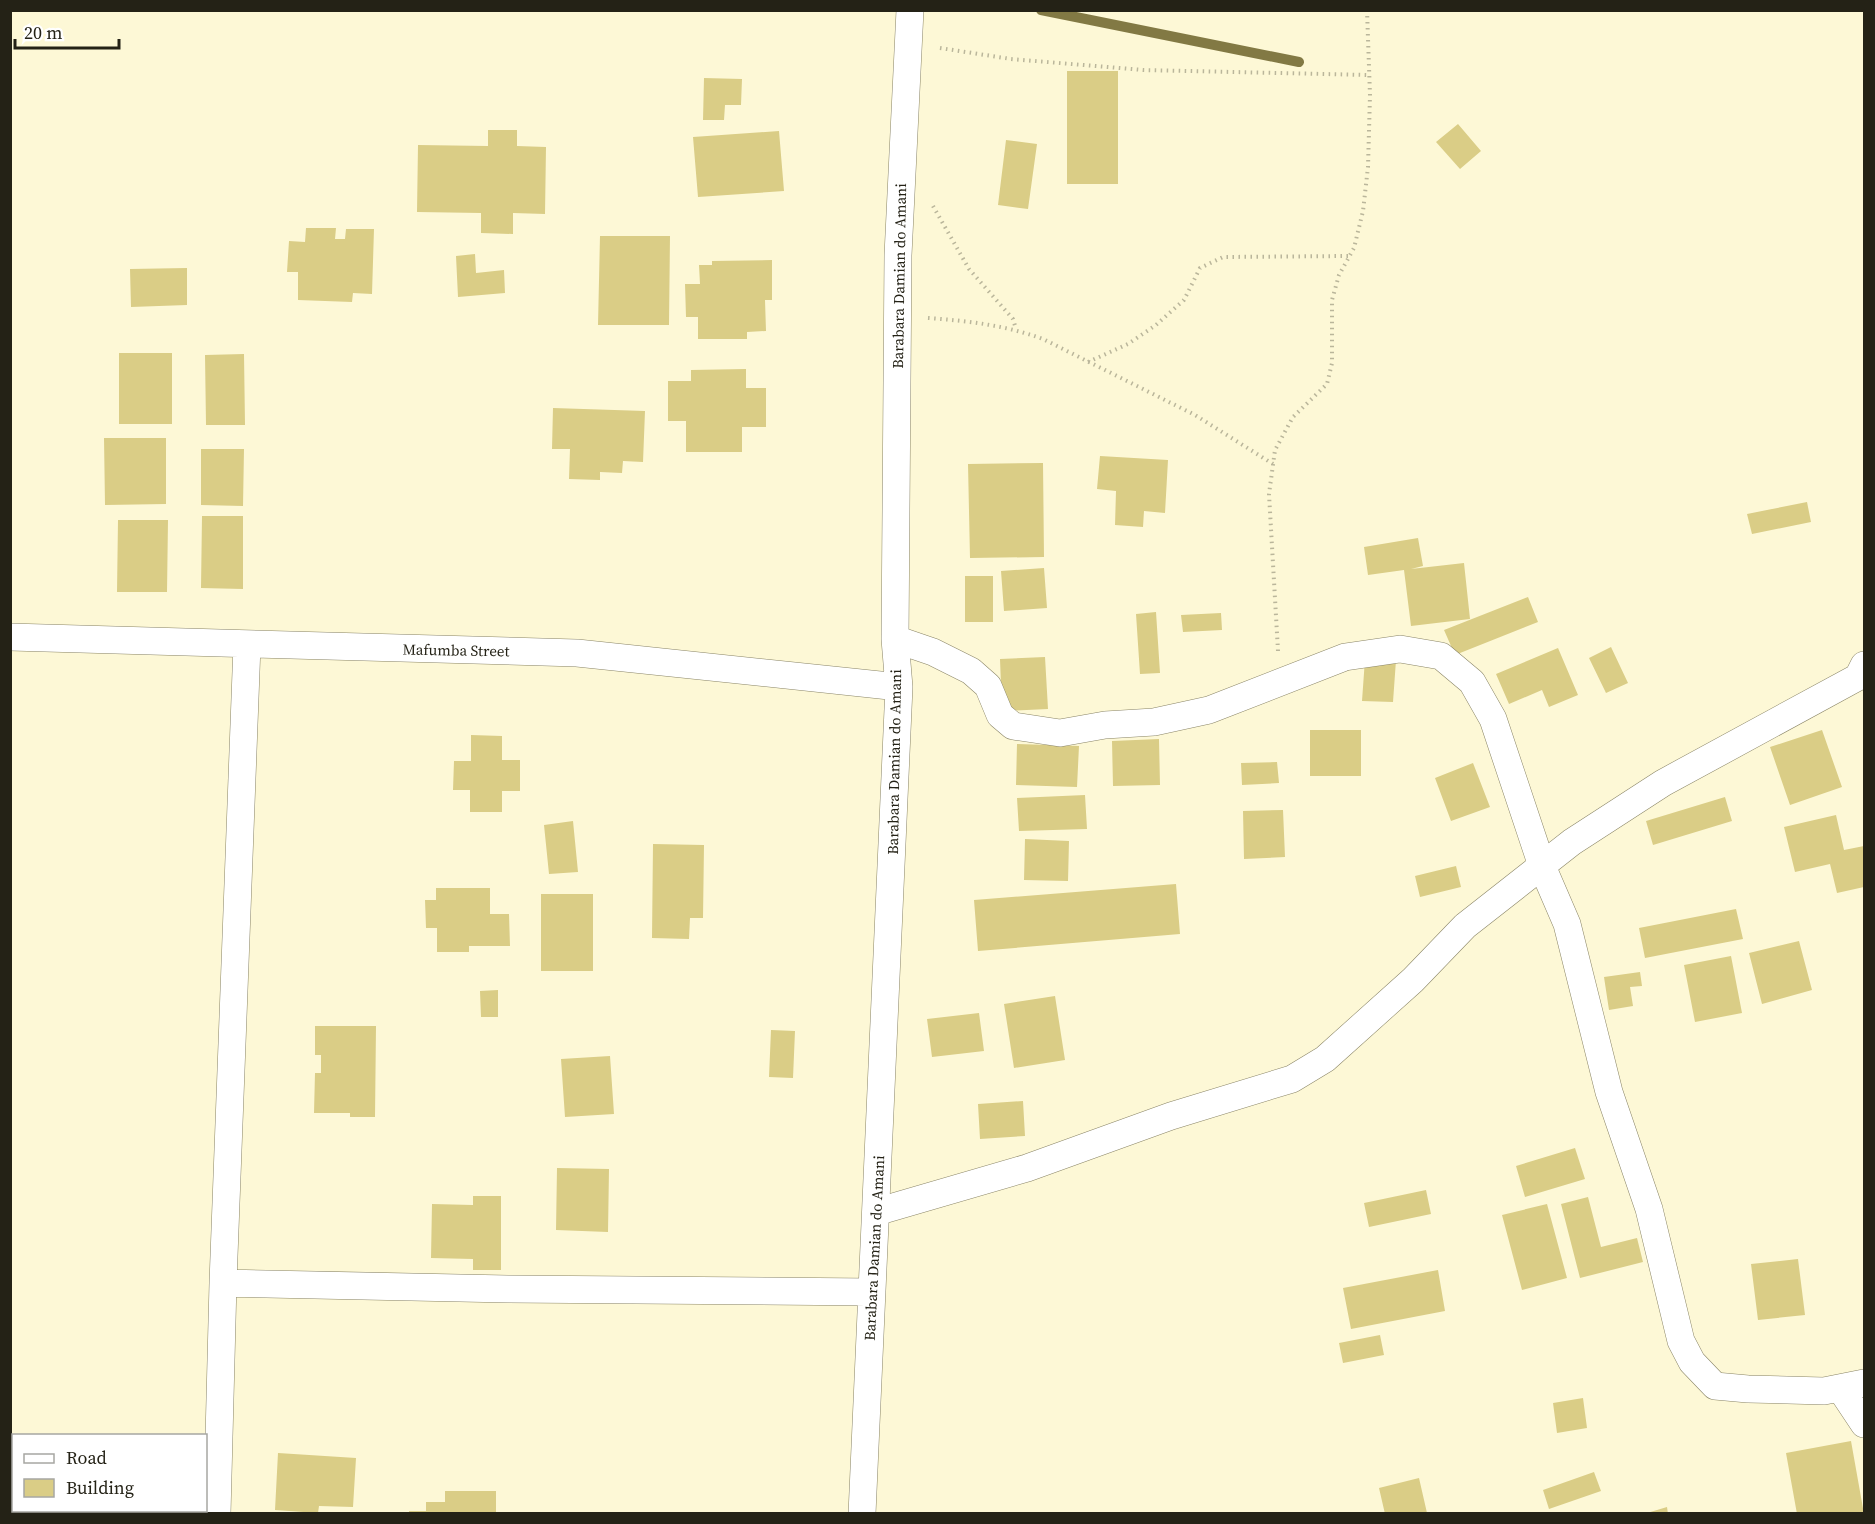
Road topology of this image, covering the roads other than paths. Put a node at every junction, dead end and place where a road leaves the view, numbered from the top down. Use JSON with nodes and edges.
{"nodes":[{"id":1,"x":910,"y":10,"type":"edge"},
{"id":2,"x":10,"y":637,"type":"edge"},
{"id":3,"x":895,"y":639,"type":"junction"},
{"id":4,"x":248,"y":645,"type":"junction"},
{"id":5,"x":1862,"y":679,"type":"edge"},
{"id":6,"x":899,"y":687,"type":"junction"},
{"id":7,"x":1542,"y":866,"type":"junction"},
{"id":8,"x":876,"y":1212,"type":"junction"},
{"id":9,"x":223,"y":1283,"type":"junction"},
{"id":10,"x":872,"y":1292,"type":"junction"},
{"id":11,"x":1852,"y":1386,"type":"edge"},
{"id":12,"x":1864,"y":1424,"type":"edge"},
{"id":13,"x":217,"y":1514,"type":"edge"},
{"id":14,"x":862,"y":1514,"type":"edge"}],
"edges":[{"from":1,"to":3,"type":"street","name":"Barabara Damian do Amani"},
{"from":2,"to":4,"type":"street","name":"Mafumba Street"},
{"from":3,"to":6,"type":"street","name":"Barabara Damian do Amani"},
{"from":3,"to":7,"type":"street"},
{"from":4,"to":6,"type":"street","name":"Mafumba Street"},
{"from":4,"to":9,"type":"street"},
{"from":5,"to":7,"type":"street"},
{"from":6,"to":8,"type":"street","name":"Barabara Damian do Amani"},
{"from":7,"to":8,"type":"street"},
{"from":7,"to":11,"type":"street"},
{"from":8,"to":10,"type":"street","name":"Barabara Damian do Amani"},
{"from":9,"to":10,"type":"street"},
{"from":9,"to":13,"type":"street"},
{"from":10,"to":14,"type":"street","name":"Barabara Damian do Amani"},
{"from":11,"to":12,"type":"street"}]}
